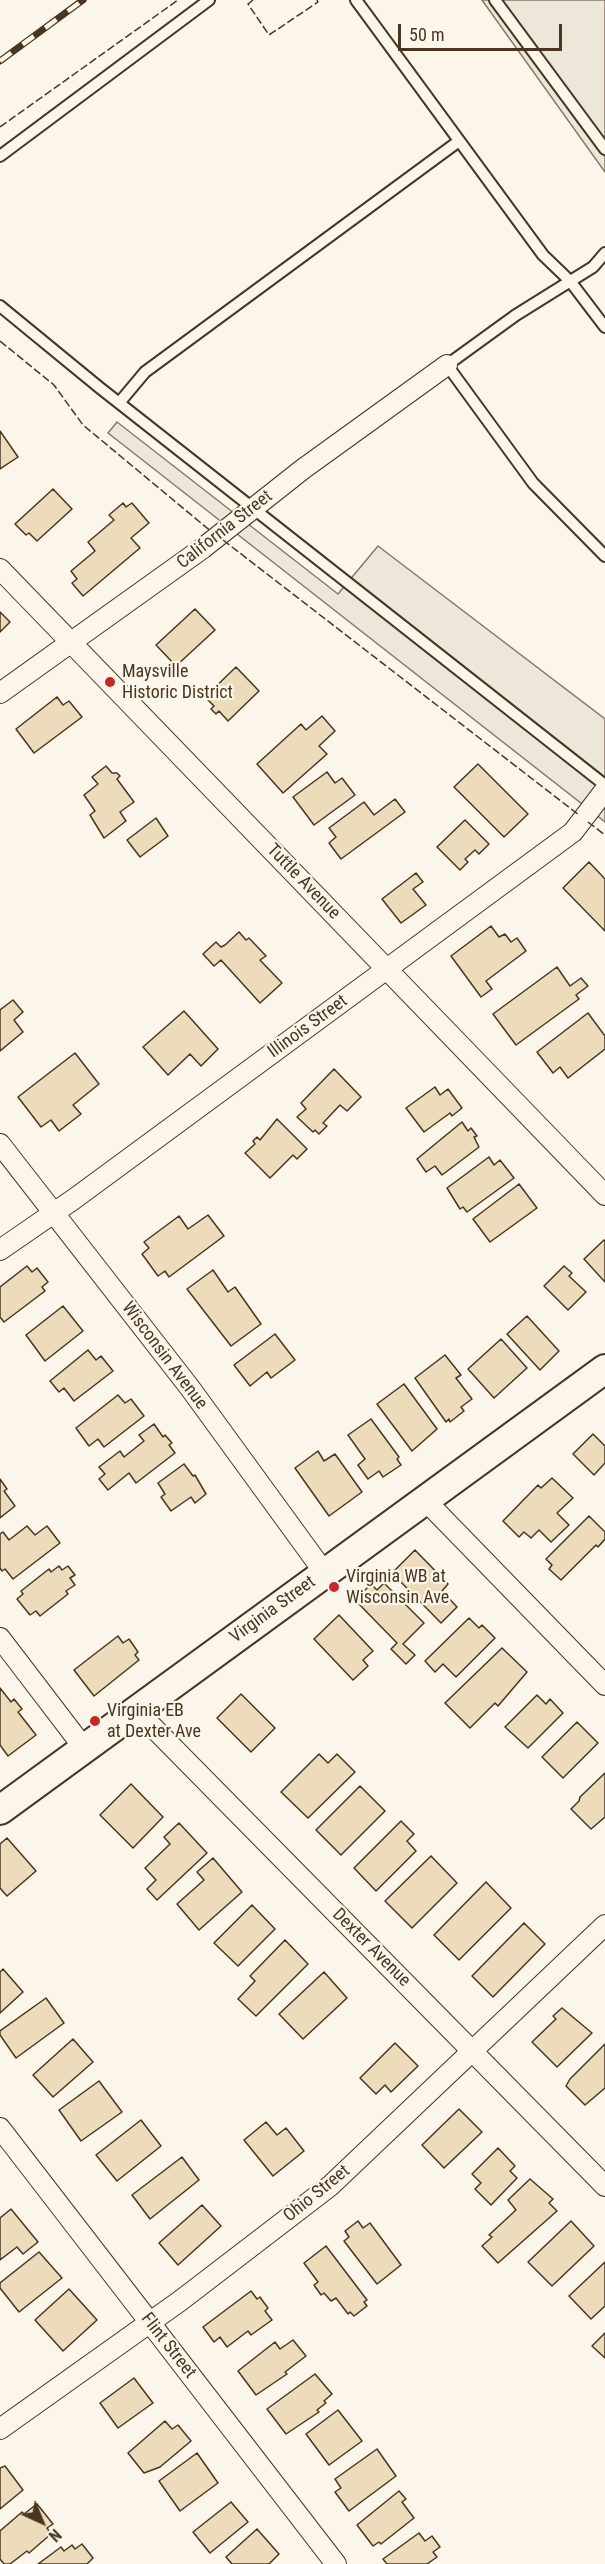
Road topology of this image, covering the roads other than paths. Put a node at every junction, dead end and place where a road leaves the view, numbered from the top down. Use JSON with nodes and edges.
{"nodes":[{"id":1,"x":209,"y":0,"type":"edge"},
{"id":2,"x":356,"y":0,"type":"edge"},
{"id":3,"x":495,"y":0,"type":"edge"},
{"id":4,"x":459,"y":141,"type":"junction"},
{"id":5,"x":605,"y":149,"type":"edge"},
{"id":6,"x":0,"y":156,"type":"edge"},
{"id":7,"x":605,"y":253,"type":"edge"},
{"id":8,"x":570,"y":281,"type":"junction"},
{"id":9,"x":0,"y":306,"type":"edge"},
{"id":10,"x":605,"y":327,"type":"edge"},
{"id":11,"x":447,"y":364,"type":"junction"},
{"id":12,"x":119,"y":403,"type":"junction"},
{"id":13,"x":253,"y":509,"type":"junction"},
{"id":14,"x":605,"y":556,"type":"edge"},
{"id":15,"x":0,"y":569,"type":"edge"},
{"id":16,"x":70,"y":643,"type":"junction"},
{"id":17,"x":0,"y":693,"type":"edge"},
{"id":18,"x":605,"y":785,"type":"edge"},
{"id":19,"x":605,"y":790,"type":"edge"},
{"id":20,"x":388,"y":969,"type":"junction"},
{"id":21,"x":0,"y":1144,"type":"edge"},
{"id":22,"x":605,"y":1195,"type":"edge"},
{"id":23,"x":54,"y":1213,"type":"junction"},
{"id":24,"x":0,"y":1250,"type":"edge"},
{"id":25,"x":605,"y":1369,"type":"edge"},
{"id":26,"x":424,"y":1499,"type":"junction"},
{"id":27,"x":324,"y":1572,"type":"junction"},
{"id":28,"x":0,"y":1638,"type":"edge"},
{"id":29,"x":605,"y":1685,"type":"edge"},
{"id":30,"x":136,"y":1710,"type":"junction"},
{"id":31,"x":84,"y":1748,"type":"junction"},
{"id":32,"x":0,"y":1810,"type":"edge"},
{"id":33,"x":605,"y":1925,"type":"edge"},
{"id":34,"x":474,"y":2051,"type":"junction"},
{"id":35,"x":0,"y":2128,"type":"edge"},
{"id":36,"x":605,"y":2186,"type":"edge"},
{"id":37,"x":150,"y":2322,"type":"junction"},
{"id":38,"x":0,"y":2429,"type":"edge"},
{"id":39,"x":336,"y":2564,"type":"edge"}],
"edges":[{"from":1,"to":6,"type":"lane"},
{"from":2,"to":4,"type":"lane"},
{"from":3,"to":5,"type":"lane"},
{"from":4,"to":8,"type":"lane"},
{"from":4,"to":12,"type":"lane"},
{"from":7,"to":8,"type":"lane"},
{"from":8,"to":10,"type":"lane"},
{"from":8,"to":11,"type":"lane"},
{"from":9,"to":12,"type":"lane"},
{"from":11,"to":13,"type":"street","name":"California Street"},
{"from":11,"to":14,"type":"lane"},
{"from":12,"to":13,"type":"lane"},
{"from":13,"to":16,"type":"street","name":"California Street"},
{"from":13,"to":18,"type":"lane"},
{"from":15,"to":16,"type":"street","name":"Tuttle Avenue"},
{"from":16,"to":17,"type":"street","name":"California Street"},
{"from":16,"to":20,"type":"street","name":"Tuttle Avenue"},
{"from":19,"to":20,"type":"street","name":"Illinois Street"},
{"from":20,"to":22,"type":"street","name":"Tuttle Avenue"},
{"from":20,"to":23,"type":"street","name":"Illinois Street"},
{"from":21,"to":23,"type":"street","name":"Wisconsin Avenue"},
{"from":23,"to":24,"type":"street","name":"Illinois Street"},
{"from":23,"to":27,"type":"street","name":"Wisconsin Avenue"},
{"from":25,"to":26,"type":"street","name":"Virginia Street"},
{"from":26,"to":27,"type":"street","name":"Virginia Street"},
{"from":26,"to":29,"type":"street"},
{"from":27,"to":30,"type":"street","name":"Virginia Street"},
{"from":28,"to":31,"type":"street"},
{"from":30,"to":31,"type":"street","name":"Virginia Street"},
{"from":30,"to":34,"type":"street","name":"Dexter Avenue"},
{"from":31,"to":32,"type":"street","name":"Virginia Street"},
{"from":33,"to":34,"type":"street","name":"Ohio Street"},
{"from":34,"to":36,"type":"street","name":"Dexter Avenue"},
{"from":34,"to":37,"type":"street","name":"Ohio Street"},
{"from":35,"to":37,"type":"street","name":"Flint Street"},
{"from":37,"to":38,"type":"street","name":"Ohio Street"},
{"from":37,"to":39,"type":"street","name":"Flint Street"}]}
